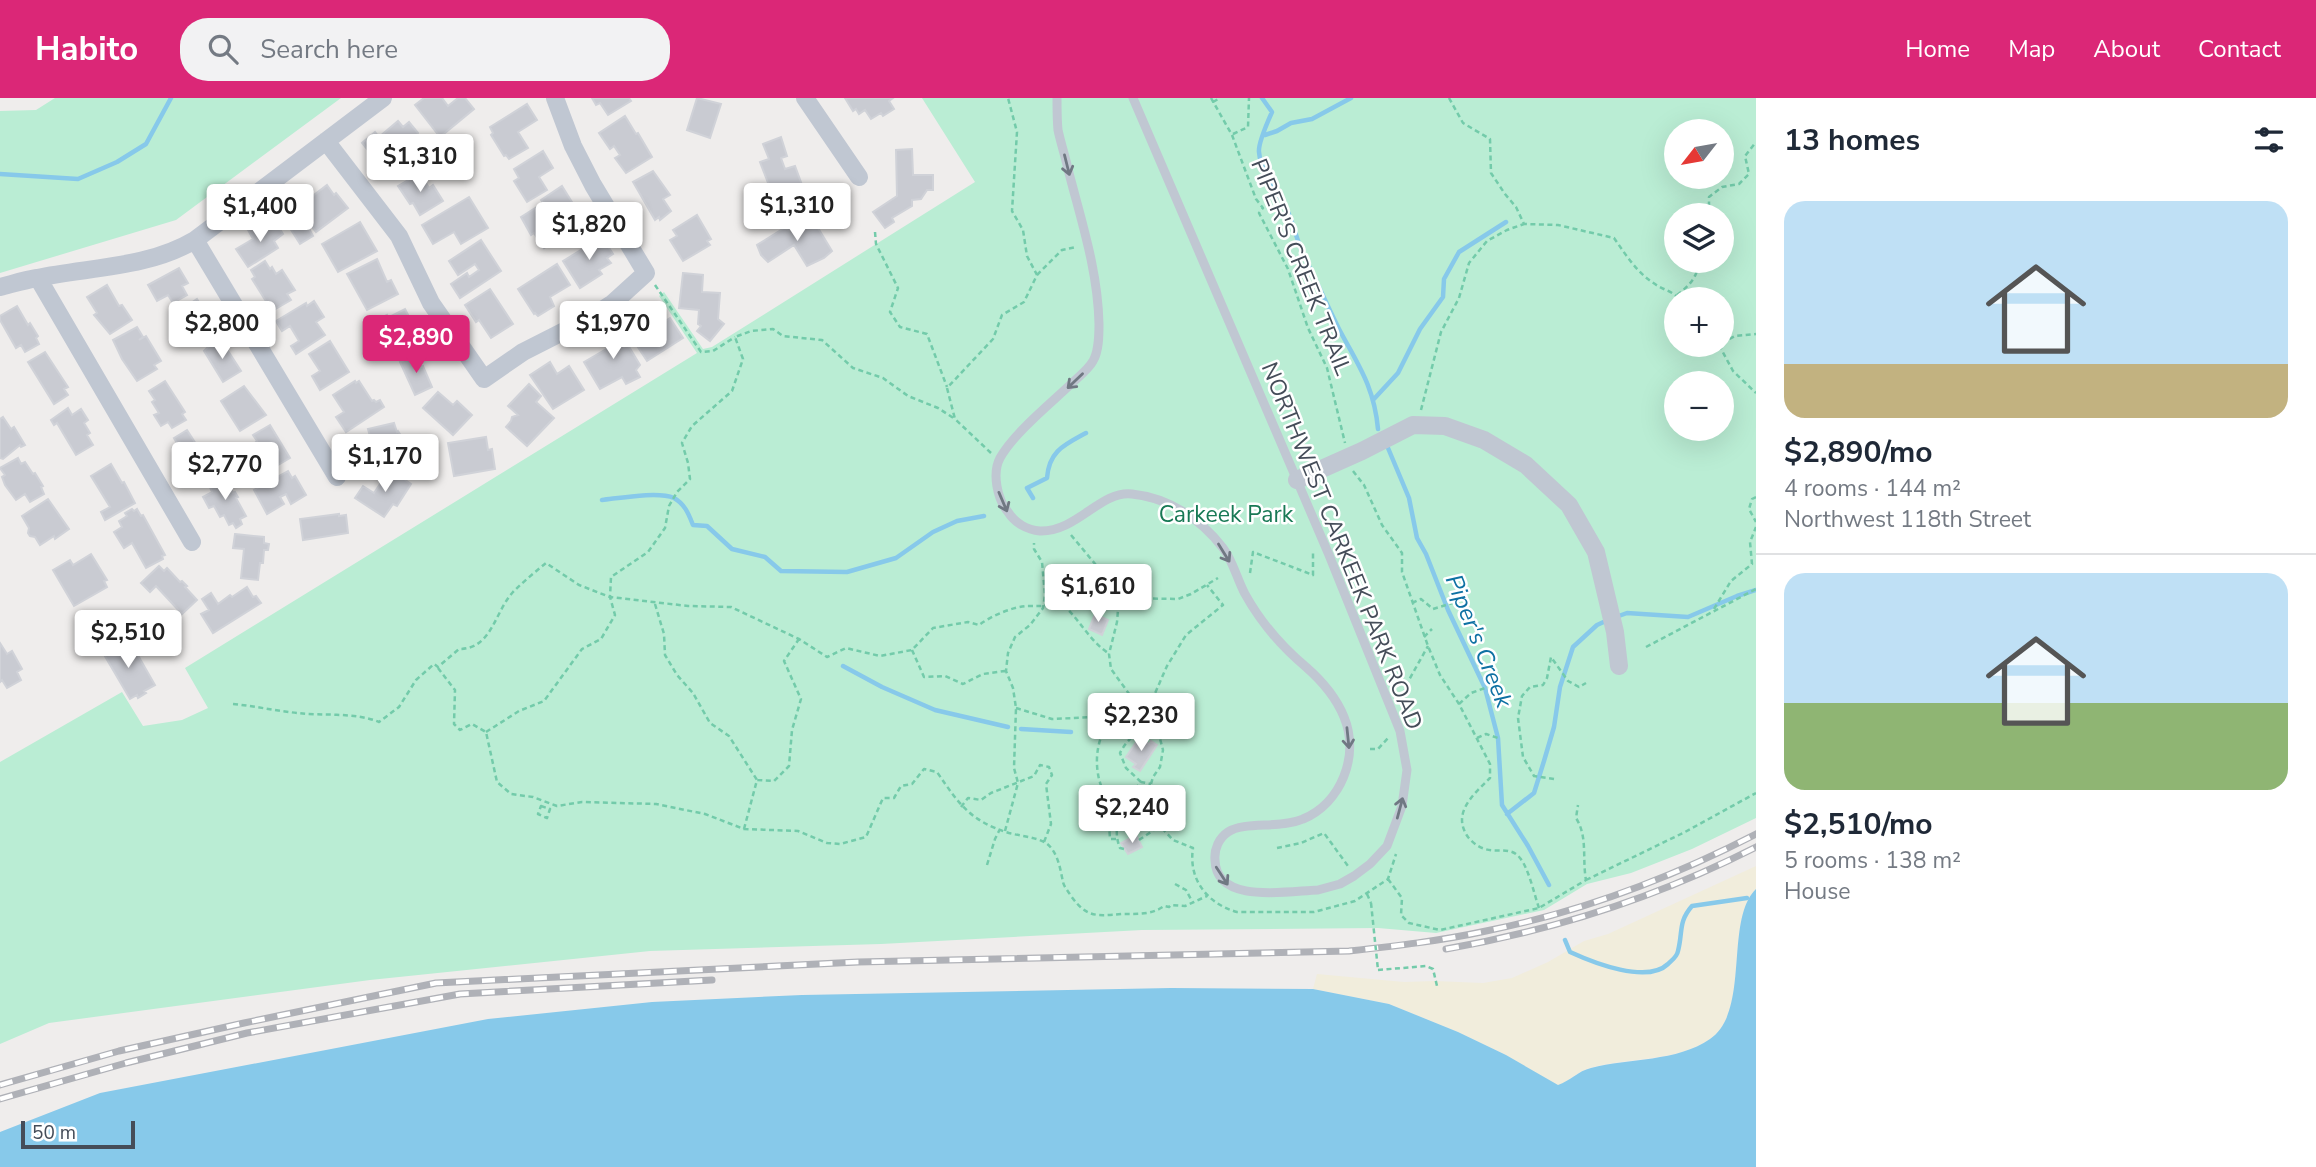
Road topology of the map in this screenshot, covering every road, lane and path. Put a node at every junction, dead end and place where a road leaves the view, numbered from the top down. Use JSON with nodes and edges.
{"nodes":[{"id":1,"x":383,"y":98,"type":"edge"},
{"id":2,"x":555,"y":98,"type":"edge"},
{"id":3,"x":805,"y":98,"type":"edge"},
{"id":4,"x":1008,"y":98,"type":"edge"},
{"id":5,"x":1057,"y":98,"type":"edge"},
{"id":6,"x":1133,"y":98,"type":"edge"},
{"id":7,"x":1220,"y":98,"type":"edge"},
{"id":8,"x":1249,"y":98,"type":"edge"},
{"id":9,"x":1449,"y":98,"type":"edge"},
{"id":10,"x":1212,"y":100,"type":"edge"},
{"id":11,"x":1232,"y":135,"type":"junction"},
{"id":12,"x":327,"y":141,"type":"junction"},
{"id":13,"x":1756,"y":142,"type":"edge"},
{"id":14,"x":859,"y":177,"type":"dead end"},
{"id":15,"x":1709,"y":203,"type":"edge"},
{"id":16,"x":1524,"y":224,"type":"junction"},
{"id":17,"x":874,"y":232,"type":"dead end"},
{"id":18,"x":195,"y":240,"type":"junction"},
{"id":19,"x":1075,"y":247,"type":"dead end"},
{"id":20,"x":646,"y":272,"type":"junction"},
{"id":21,"x":1037,"y":275,"type":"junction"},
{"id":22,"x":38,"y":278,"type":"junction"},
{"id":23,"x":0,"y":287,"type":"edge"},
{"id":24,"x":1664,"y":289,"type":"edge"},
{"id":25,"x":1756,"y":334,"type":"edge"},
{"id":26,"x":735,"y":337,"type":"junction"},
{"id":27,"x":1734,"y":338,"type":"edge"},
{"id":28,"x":1727,"y":357,"type":"edge"},
{"id":29,"x":947,"y":388,"type":"junction"},
{"id":30,"x":1756,"y":393,"type":"edge"},
{"id":31,"x":955,"y":419,"type":"junction"},
{"id":32,"x":1413,"y":425,"type":"junction"},
{"id":33,"x":1346,"y":453,"type":"dead end"},
{"id":34,"x":994,"y":456,"type":"dead end"},
{"id":35,"x":1349,"y":465,"type":"dead end"},
{"id":36,"x":337,"y":477,"type":"dead end"},
{"id":37,"x":1297,"y":480,"type":"junction"},
{"id":38,"x":1756,"y":497,"type":"edge"},
{"id":39,"x":1756,"y":522,"type":"edge"},
{"id":40,"x":1065,"y":527,"type":"junction"},
{"id":41,"x":1756,"y":527,"type":"edge"},
{"id":42,"x":192,"y":542,"type":"dead end"},
{"id":43,"x":1034,"y":549,"type":"dead end"},
{"id":44,"x":1314,"y":558,"type":"dead end"},
{"id":45,"x":1100,"y":570,"type":"junction"},
{"id":46,"x":1218,"y":578,"type":"dead end"},
{"id":47,"x":1248,"y":583,"type":"dead end"},
{"id":48,"x":1207,"y":585,"type":"junction"},
{"id":49,"x":1464,"y":588,"type":"dead end"},
{"id":50,"x":1756,"y":589,"type":"edge"},
{"id":51,"x":610,"y":597,"type":"junction"},
{"id":52,"x":1119,"y":598,"type":"junction"},
{"id":53,"x":654,"y":603,"type":"junction"},
{"id":54,"x":1412,"y":603,"type":"junction"},
{"id":55,"x":1063,"y":605,"type":"junction"},
{"id":56,"x":1043,"y":608,"type":"junction"},
{"id":57,"x":1712,"y":611,"type":"junction"},
{"id":58,"x":1432,"y":629,"type":"dead end"},
{"id":59,"x":1424,"y":637,"type":"junction"},
{"id":60,"x":799,"y":639,"type":"junction"},
{"id":61,"x":1646,"y":647,"type":"dead end"},
{"id":62,"x":912,"y":649,"type":"junction"},
{"id":63,"x":1109,"y":654,"type":"junction"},
{"id":64,"x":1619,"y":666,"type":"dead end"},
{"id":65,"x":438,"y":667,"type":"junction"},
{"id":66,"x":1006,"y":671,"type":"junction"},
{"id":67,"x":1586,"y":683,"type":"dead end"},
{"id":68,"x":1485,"y":688,"type":"dead end"},
{"id":69,"x":233,"y":704,"type":"dead end"},
{"id":70,"x":1459,"y":704,"type":"junction"},
{"id":71,"x":1016,"y":708,"type":"junction"},
{"id":72,"x":1141,"y":711,"type":"junction"},
{"id":73,"x":1119,"y":715,"type":"junction"},
{"id":74,"x":1145,"y":716,"type":"junction"},
{"id":75,"x":1151,"y":724,"type":"junction"},
{"id":76,"x":486,"y":732,"type":"junction"},
{"id":77,"x":1391,"y":734,"type":"dead end"},
{"id":78,"x":1477,"y":738,"type":"junction"},
{"id":79,"x":1497,"y":738,"type":"dead end"},
{"id":80,"x":1370,"y":749,"type":"dead end"},
{"id":81,"x":1554,"y":779,"type":"dead end"},
{"id":82,"x":757,"y":780,"type":"junction"},
{"id":83,"x":1141,"y":782,"type":"junction"},
{"id":84,"x":1018,"y":783,"type":"junction"},
{"id":85,"x":1151,"y":784,"type":"junction"},
{"id":86,"x":1756,"y":793,"type":"edge"},
{"id":87,"x":548,"y":803,"type":"junction"},
{"id":88,"x":1577,"y":804,"type":"dead end"},
{"id":89,"x":546,"y":807,"type":"dead end"},
{"id":90,"x":961,"y":807,"type":"junction"},
{"id":91,"x":1160,"y":826,"type":"junction"},
{"id":92,"x":744,"y":829,"type":"junction"},
{"id":93,"x":1000,"y":829,"type":"junction"},
{"id":94,"x":1005,"y":831,"type":"junction"},
{"id":95,"x":1116,"y":839,"type":"junction"},
{"id":96,"x":1139,"y":840,"type":"dead end"},
{"id":97,"x":1044,"y":842,"type":"junction"},
{"id":98,"x":1277,"y":848,"type":"dead end"},
{"id":99,"x":1124,"y":849,"type":"dead end"},
{"id":100,"x":987,"y":865,"type":"dead end"},
{"id":101,"x":1349,"y":869,"type":"dead end"},
{"id":102,"x":1586,"y":880,"type":"junction"},
{"id":103,"x":1175,"y":884,"type":"dead end"},
{"id":104,"x":1367,"y":894,"type":"junction"},
{"id":105,"x":1207,"y":895,"type":"junction"},
{"id":106,"x":1193,"y":903,"type":"junction"},
{"id":107,"x":1539,"y":908,"type":"junction"},
{"id":108,"x":1437,"y":986,"type":"dead end"}],
"edges":[{"from":1,"to":12,"type":"street"},
{"from":2,"to":20,"type":"street"},
{"from":3,"to":14,"type":"street"},
{"from":4,"to":21,"type":"path"},
{"from":5,"to":40,"type":"lane","name":"NORTHWEST CARKEEK PARK ROAD","one_way":true},
{"from":6,"to":37,"type":"lane","name":"NORTHWEST CARKEEK PARK ROAD"},
{"from":7,"to":10,"type":"path"},
{"from":8,"to":11,"type":"path"},
{"from":9,"to":16,"type":"path"},
{"from":10,"to":11,"type":"path","name":"PIPER'S CREEK TRAIL"},
{"from":11,"to":33,"type":"path","name":"PIPER'S CREEK TRAIL"},
{"from":12,"to":18,"type":"street"},
{"from":12,"to":20,"type":"street"},
{"from":13,"to":15,"type":"path"},
{"from":16,"to":24,"type":"path"},
{"from":16,"to":32,"type":"path"},
{"from":17,"to":29,"type":"path"},
{"from":18,"to":22,"type":"street"},
{"from":18,"to":36,"type":"street"},
{"from":19,"to":21,"type":"path"},
{"from":20,"to":26,"type":"path"},
{"from":21,"to":29,"type":"path"},
{"from":22,"to":23,"type":"street"},
{"from":22,"to":42,"type":"street"},
{"from":25,"to":27,"type":"path"},
{"from":26,"to":31,"type":"path"},
{"from":26,"to":51,"type":"path"},
{"from":28,"to":30,"type":"path"},
{"from":29,"to":31,"type":"path"},
{"from":31,"to":34,"type":"path"},
{"from":32,"to":37,"type":"street"},
{"from":32,"to":64,"type":"street"},
{"from":35,"to":54,"type":"path"},
{"from":40,"to":37,"type":"lane","name":"NORTHWEST CARKEEK PARK ROAD","one_way":true},
{"from":38,"to":39,"type":"path"},
{"from":40,"to":45,"type":"path"},
{"from":41,"to":57,"type":"path"},
{"from":43,"to":56,"type":"path"},
{"from":44,"to":47,"type":"path"},
{"from":45,"to":52,"type":"path"},
{"from":45,"to":55,"type":"path"},
{"from":46,"to":48,"type":"path"},
{"from":48,"to":52,"type":"path"},
{"from":48,"to":74,"type":"path"},
{"from":49,"to":54,"type":"path"},
{"from":50,"to":57,"type":"path"},
{"from":51,"to":53,"type":"path"},
{"from":51,"to":65,"type":"path"},
{"from":51,"to":76,"type":"path"},
{"from":52,"to":63,"type":"path"},
{"from":53,"to":60,"type":"path"},
{"from":53,"to":82,"type":"path"},
{"from":54,"to":59,"type":"path"},
{"from":55,"to":56,"type":"path"},
{"from":55,"to":63,"type":"path"},
{"from":56,"to":62,"type":"path"},
{"from":56,"to":66,"type":"path"},
{"from":57,"to":61,"type":"path"},
{"from":58,"to":59,"type":"path"},
{"from":59,"to":70,"type":"path"},
{"from":60,"to":62,"type":"path"},
{"from":60,"to":82,"type":"path"},
{"from":62,"to":66,"type":"path"},
{"from":63,"to":72,"type":"path"},
{"from":65,"to":69,"type":"path"},
{"from":65,"to":76,"type":"path"},
{"from":66,"to":71,"type":"path"},
{"from":67,"to":81,"type":"path"},
{"from":68,"to":70,"type":"path"},
{"from":70,"to":78,"type":"path"},
{"from":71,"to":73,"type":"path"},
{"from":71,"to":84,"type":"path"},
{"from":72,"to":73,"type":"path"},
{"from":72,"to":74,"type":"path"},
{"from":73,"to":95,"type":"path"},
{"from":74,"to":75,"type":"path"},
{"from":75,"to":83,"type":"path"},
{"from":75,"to":85,"type":"path"},
{"from":76,"to":87,"type":"path"},
{"from":77,"to":80,"type":"path"},
{"from":78,"to":79,"type":"path"},
{"from":78,"to":107,"type":"path"},
{"from":82,"to":92,"type":"path"},
{"from":83,"to":85,"type":"path"},
{"from":83,"to":95,"type":"path"},
{"from":84,"to":90,"type":"path"},
{"from":84,"to":94,"type":"path"},
{"from":84,"to":97,"type":"path"},
{"from":85,"to":91,"type":"path"},
{"from":86,"to":102,"type":"path"},
{"from":87,"to":89,"type":"path"},
{"from":87,"to":92,"type":"path"},
{"from":88,"to":102,"type":"path"},
{"from":90,"to":92,"type":"path"},
{"from":90,"to":93,"type":"path"},
{"from":91,"to":96,"type":"path"},
{"from":91,"to":105,"type":"path"},
{"from":93,"to":94,"type":"path"},
{"from":93,"to":100,"type":"path"},
{"from":94,"to":97,"type":"path"},
{"from":95,"to":99,"type":"path"},
{"from":97,"to":106,"type":"path"},
{"from":98,"to":101,"type":"path"},
{"from":102,"to":107,"type":"path"},
{"from":103,"to":106,"type":"path"},
{"from":104,"to":105,"type":"path"},
{"from":104,"to":107,"type":"path"},
{"from":104,"to":108,"type":"path","bridge":true},
{"from":105,"to":106,"type":"path"}]}
